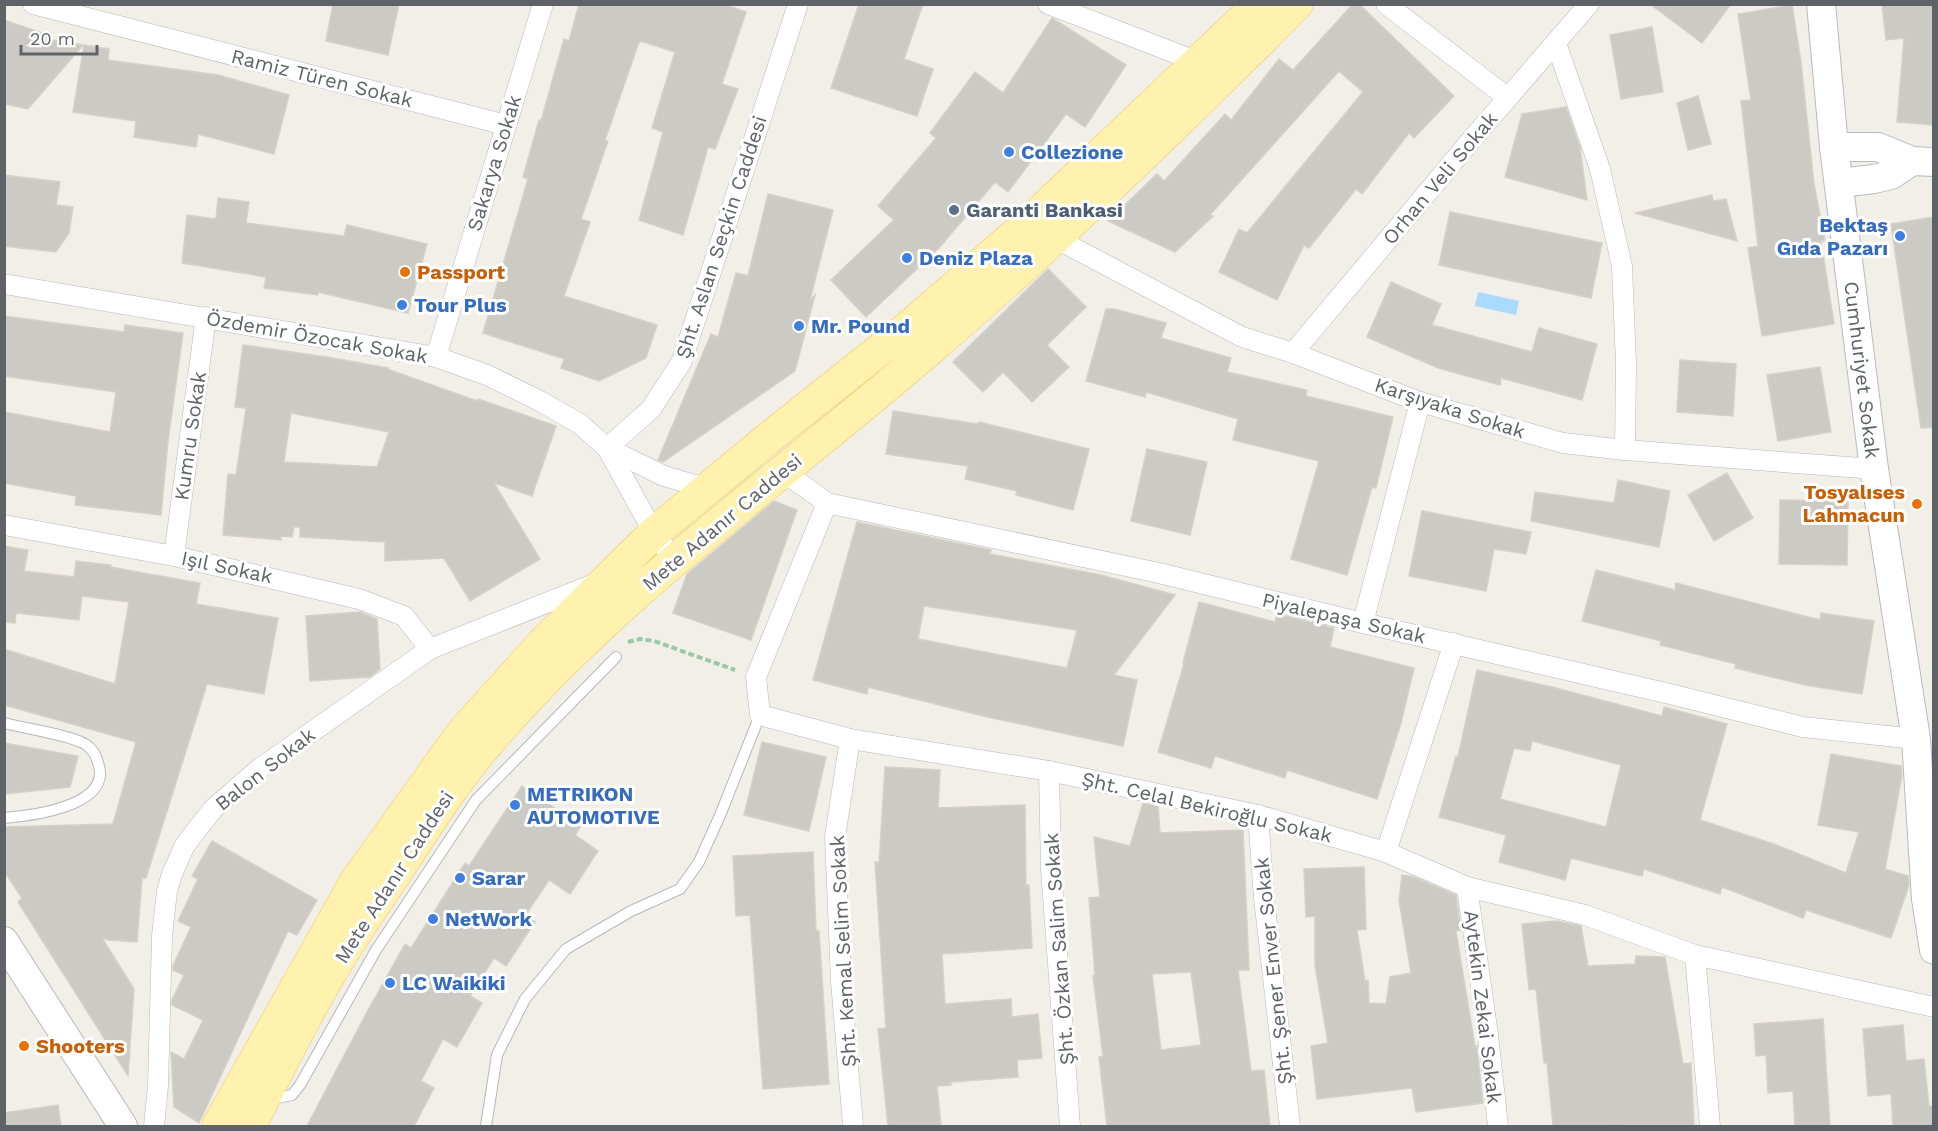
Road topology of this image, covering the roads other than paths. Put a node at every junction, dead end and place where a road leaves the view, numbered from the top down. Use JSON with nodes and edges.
{"nodes":[{"id":1,"x":33,"y":4,"type":"edge"},
{"id":2,"x":543,"y":4,"type":"edge"},
{"id":3,"x":798,"y":4,"type":"edge"},
{"id":4,"x":1048,"y":4,"type":"edge"},
{"id":5,"x":1259,"y":4,"type":"edge"},
{"id":6,"x":1297,"y":4,"type":"edge"},
{"id":7,"x":1386,"y":4,"type":"edge"},
{"id":8,"x":1589,"y":4,"type":"edge"},
{"id":9,"x":1821,"y":4,"type":"edge"},
{"id":10,"x":1556,"y":43,"type":"junction"},
{"id":11,"x":1198,"y":62,"type":"junction"},
{"id":12,"x":1508,"y":98,"type":"junction"},
{"id":13,"x":506,"y":124,"type":"junction"},
{"id":14,"x":1834,"y":147,"type":"junction"},
{"id":15,"x":1923,"y":162,"type":"edge"},
{"id":16,"x":1839,"y":183,"type":"junction"},
{"id":17,"x":1055,"y":238,"type":"junction"},
{"id":18,"x":4,"y":284,"type":"edge"},
{"id":19,"x":206,"y":317,"type":"junction"},
{"id":20,"x":1293,"y":353,"type":"junction"},
{"id":21,"x":436,"y":357,"type":"junction"},
{"id":22,"x":1419,"y":402,"type":"junction"},
{"id":23,"x":607,"y":448,"type":"junction"},
{"id":24,"x":1625,"y":450,"type":"junction"},
{"id":25,"x":1874,"y":469,"type":"junction"},
{"id":26,"x":782,"y":470,"type":"junction"},
{"id":27,"x":709,"y":489,"type":"junction"},
{"id":28,"x":827,"y":503,"type":"junction"},
{"id":29,"x":4,"y":525,"type":"edge"},
{"id":30,"x":654,"y":533,"type":"junction"},
{"id":31,"x":174,"y":556,"type":"junction"},
{"id":32,"x":674,"y":560,"type":"junction"},
{"id":33,"x":609,"y":579,"type":"junction"},
{"id":34,"x":1363,"y":623,"type":"junction"},
{"id":35,"x":1454,"y":643,"type":"junction"},
{"id":36,"x":430,"y":649,"type":"junction"},
{"id":37,"x":616,"y":657,"type":"road end"},
{"id":38,"x":760,"y":715,"type":"junction"},
{"id":39,"x":4,"y":723,"type":"edge"},
{"id":40,"x":1916,"y":739,"type":"junction"},
{"id":41,"x":850,"y":740,"type":"junction"},
{"id":42,"x":1049,"y":771,"type":"junction"},
{"id":43,"x":466,"y":791,"type":"junction"},
{"id":44,"x":1258,"y":815,"type":"junction"},
{"id":45,"x":4,"y":818,"type":"edge"},
{"id":46,"x":1386,"y":852,"type":"junction"},
{"id":47,"x":1467,"y":887,"type":"junction"},
{"id":48,"x":1930,"y":899,"type":"edge"},
{"id":49,"x":4,"y":941,"type":"edge"},
{"id":50,"x":1934,"y":950,"type":"edge"},
{"id":51,"x":1695,"y":955,"type":"junction"},
{"id":52,"x":1934,"y":1007,"type":"edge"},
{"id":53,"x":100,"y":1092,"type":"junction"},
{"id":54,"x":256,"y":1114,"type":"edge"},
{"id":55,"x":109,"y":1126,"type":"edge"},
{"id":56,"x":123,"y":1126,"type":"edge"},
{"id":57,"x":154,"y":1126,"type":"edge"},
{"id":58,"x":218,"y":1126,"type":"edge"},
{"id":59,"x":486,"y":1126,"type":"edge"},
{"id":60,"x":853,"y":1126,"type":"edge"},
{"id":61,"x":1070,"y":1126,"type":"edge"},
{"id":62,"x":1290,"y":1126,"type":"edge"},
{"id":63,"x":1498,"y":1126,"type":"edge"},
{"id":64,"x":1710,"y":1126,"type":"edge"}],
"edges":[{"from":1,"to":13,"type":"street","name":"Ramiz Türen Sokak"},
{"from":2,"to":13,"type":"street","name":"Sakarya Sokak"},
{"from":3,"to":23,"type":"street","name":"Şht. Aslan Seçkin Caddesi"},
{"from":4,"to":11,"type":"street"},
{"from":5,"to":11,"type":"main road","name":"Mete Adanır Caddesi"},
{"from":6,"to":17,"type":"main road","name":"Mete Adanır Caddesi"},
{"from":7,"to":12,"type":"street"},
{"from":8,"to":10,"type":"street","name":"Orhan Veli Sokak"},
{"from":9,"to":14,"type":"street","name":"Cumhuriyet Sokak"},
{"from":10,"to":12,"type":"street","name":"Orhan Veli Sokak"},
{"from":10,"to":24,"type":"street"},
{"from":11,"to":27,"type":"main road","name":"Mete Adanır Caddesi"},
{"from":12,"to":20,"type":"street","name":"Orhan Veli Sokak"},
{"from":13,"to":21,"type":"street","name":"Sakarya Sokak"},
{"from":14,"to":15,"type":"street"},
{"from":14,"to":16,"type":"street","name":"Cumhuriyet Sokak"},
{"from":15,"to":16,"type":"street"},
{"from":16,"to":25,"type":"street","name":"Cumhuriyet Sokak"},
{"from":17,"to":20,"type":"street","name":"Karşıyaka Sokak"},
{"from":17,"to":26,"type":"main road","name":"Mete Adanır Caddesi"},
{"from":18,"to":19,"type":"street","name":"Özdemir Özocak Sokak"},
{"from":19,"to":21,"type":"street","name":"Özdemir Özocak Sokak"},
{"from":19,"to":31,"type":"street","name":"Kumru Sokak"},
{"from":20,"to":22,"type":"street","name":"Karşıyaka Sokak"},
{"from":21,"to":23,"type":"street","name":"Özdemir Özocak Sokak"},
{"from":22,"to":24,"type":"street","name":"Karşıyaka Sokak"},
{"from":22,"to":34,"type":"street"},
{"from":23,"to":27,"type":"street","name":"Özdemir Özocak Sokak"},
{"from":23,"to":30,"type":"street","name":"Özdemir Özocak Sokak"},
{"from":24,"to":25,"type":"street","name":"Karşıyaka Sokak"},
{"from":25,"to":40,"type":"street","name":"Cumhuriyet Sokak"},
{"from":26,"to":28,"type":"street","name":"Piyalepaşa Sokak"},
{"from":26,"to":32,"type":"main road","name":"Mete Adanır Caddesi"},
{"from":27,"to":30,"type":"main road","name":"Mete Adanır Caddesi"},
{"from":28,"to":34,"type":"street","name":"Piyalepaşa Sokak"},
{"from":28,"to":38,"type":"street"},
{"from":29,"to":31,"type":"street","name":"Işıl Sokak"},
{"from":30,"to":32,"type":"street","name":"Özdemir Özocak Sokak"},
{"from":30,"to":33,"type":"main road","name":"Mete Adanır Caddesi"},
{"from":31,"to":36,"type":"street","name":"Işıl Sokak"},
{"from":32,"to":43,"type":"main road","name":"Mete Adanır Caddesi"},
{"from":33,"to":36,"type":"street","name":"Balon Sokak"},
{"from":33,"to":58,"type":"main road","name":"Mete Adanır Caddesi"},
{"from":34,"to":35,"type":"street","name":"Piyalepaşa Sokak"},
{"from":35,"to":40,"type":"street","name":"Piyalepaşa Sokak"},
{"from":35,"to":46,"type":"street"},
{"from":36,"to":57,"type":"street","name":"Balon Sokak"},
{"from":37,"to":43,"type":"lane"},
{"from":38,"to":41,"type":"street","name":"Şht. Celal Bekiroğlu Sokak"},
{"from":38,"to":59,"type":"lane"},
{"from":39,"to":45,"type":"lane"},
{"from":40,"to":48,"type":"street","name":"Cumhuriyet Sokak"},
{"from":41,"to":42,"type":"street","name":"Şht. Celal Bekiroğlu Sokak"},
{"from":41,"to":60,"type":"street","name":"Şht. Kemal Selim Sokak"},
{"from":42,"to":44,"type":"street","name":"Şht. Celal Bekiroğlu Sokak"},
{"from":42,"to":61,"type":"street","name":"Şht. Özkan Salim Sokak"},
{"from":43,"to":54,"type":"main road","name":"Mete Adanır Caddesi"},
{"from":44,"to":46,"type":"street","name":"Şht. Celal Bekiroğlu Sokak"},
{"from":44,"to":62,"type":"street","name":"Şht. Şener Enver Sokak"},
{"from":46,"to":47,"type":"street","name":"Şht. Celal Bekiroğlu Sokak"},
{"from":47,"to":51,"type":"street","name":"Şht. Celal Bekiroğlu Sokak"},
{"from":47,"to":63,"type":"street","name":"Aytekin Zekai Sokak"},
{"from":48,"to":50,"type":"street","name":"Cumhuriyet Sokak"},
{"from":49,"to":53,"type":"street"},
{"from":51,"to":52,"type":"street","name":"Şht. Celal Bekiroğlu Sokak"},
{"from":51,"to":64,"type":"street"},
{"from":53,"to":55,"type":"street"},
{"from":53,"to":56,"type":"street"}]}
